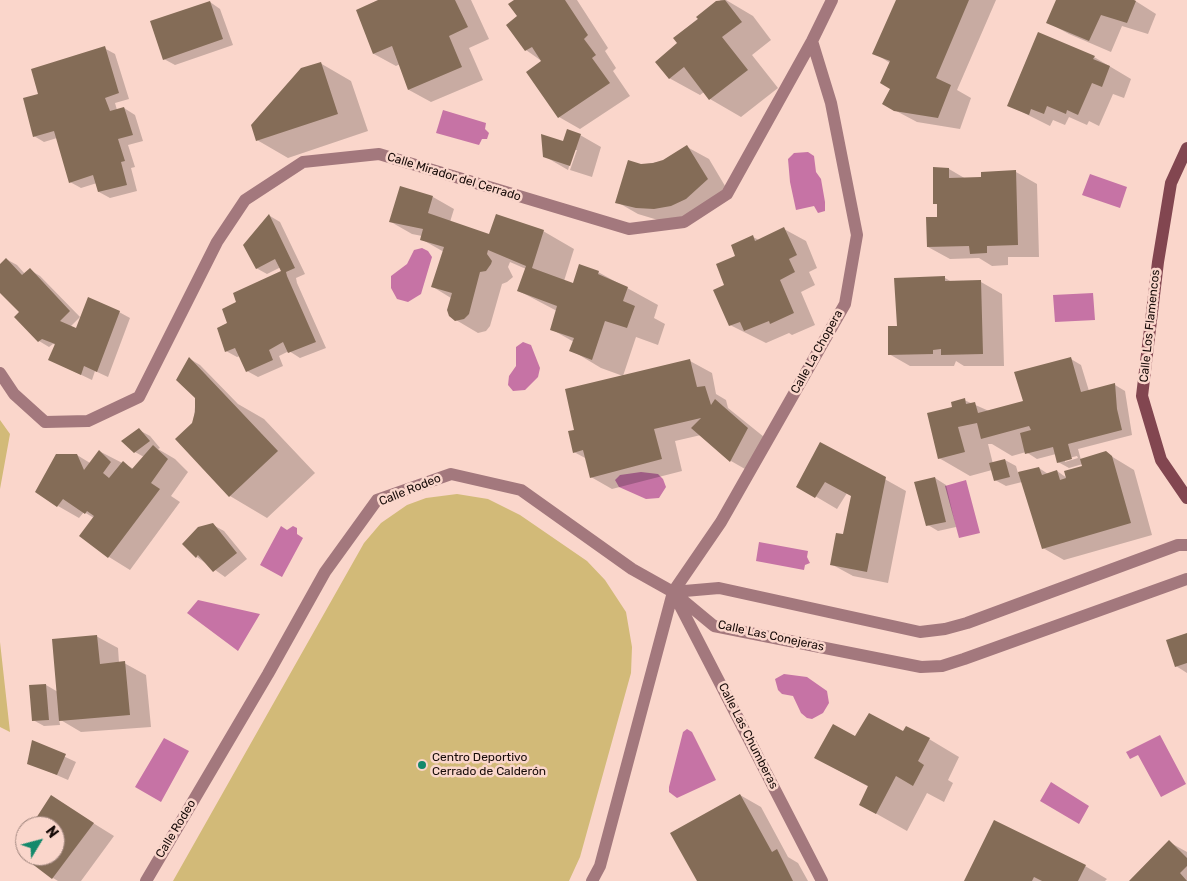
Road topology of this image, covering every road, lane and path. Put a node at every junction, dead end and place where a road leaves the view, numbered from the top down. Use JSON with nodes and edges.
{"nodes":[{"id":1,"x":832,"y":0,"type":"edge"},
{"id":2,"x":812,"y":41,"type":"junction"},
{"id":3,"x":1187,"y":148,"type":"edge"},
{"id":4,"x":0,"y":372,"type":"edge"},
{"id":5,"x":1187,"y":498,"type":"edge"},
{"id":6,"x":1187,"y":545,"type":"edge"},
{"id":7,"x":1187,"y":579,"type":"edge"},
{"id":8,"x":673,"y":592,"type":"junction"},
{"id":9,"x":146,"y":881,"type":"edge"},
{"id":10,"x":592,"y":881,"type":"edge"},
{"id":11,"x":822,"y":881,"type":"edge"}],
"edges":[{"from":1,"to":2,"type":"street"},
{"from":2,"to":4,"type":"street","name":"Calle Mirador del Cerrado"},
{"from":2,"to":8,"type":"street","name":"Calle La Chopera"},
{"from":3,"to":5,"type":"street","name":"Calle Los Flamencos"},
{"from":6,"to":8,"type":"street"},
{"from":7,"to":8,"type":"street","name":"Calle Las Conejeras"},
{"from":8,"to":9,"type":"street","name":"Calle Rodeo"},
{"from":8,"to":10,"type":"street"},
{"from":8,"to":11,"type":"street","name":"Calle Las Chumberas"}]}
